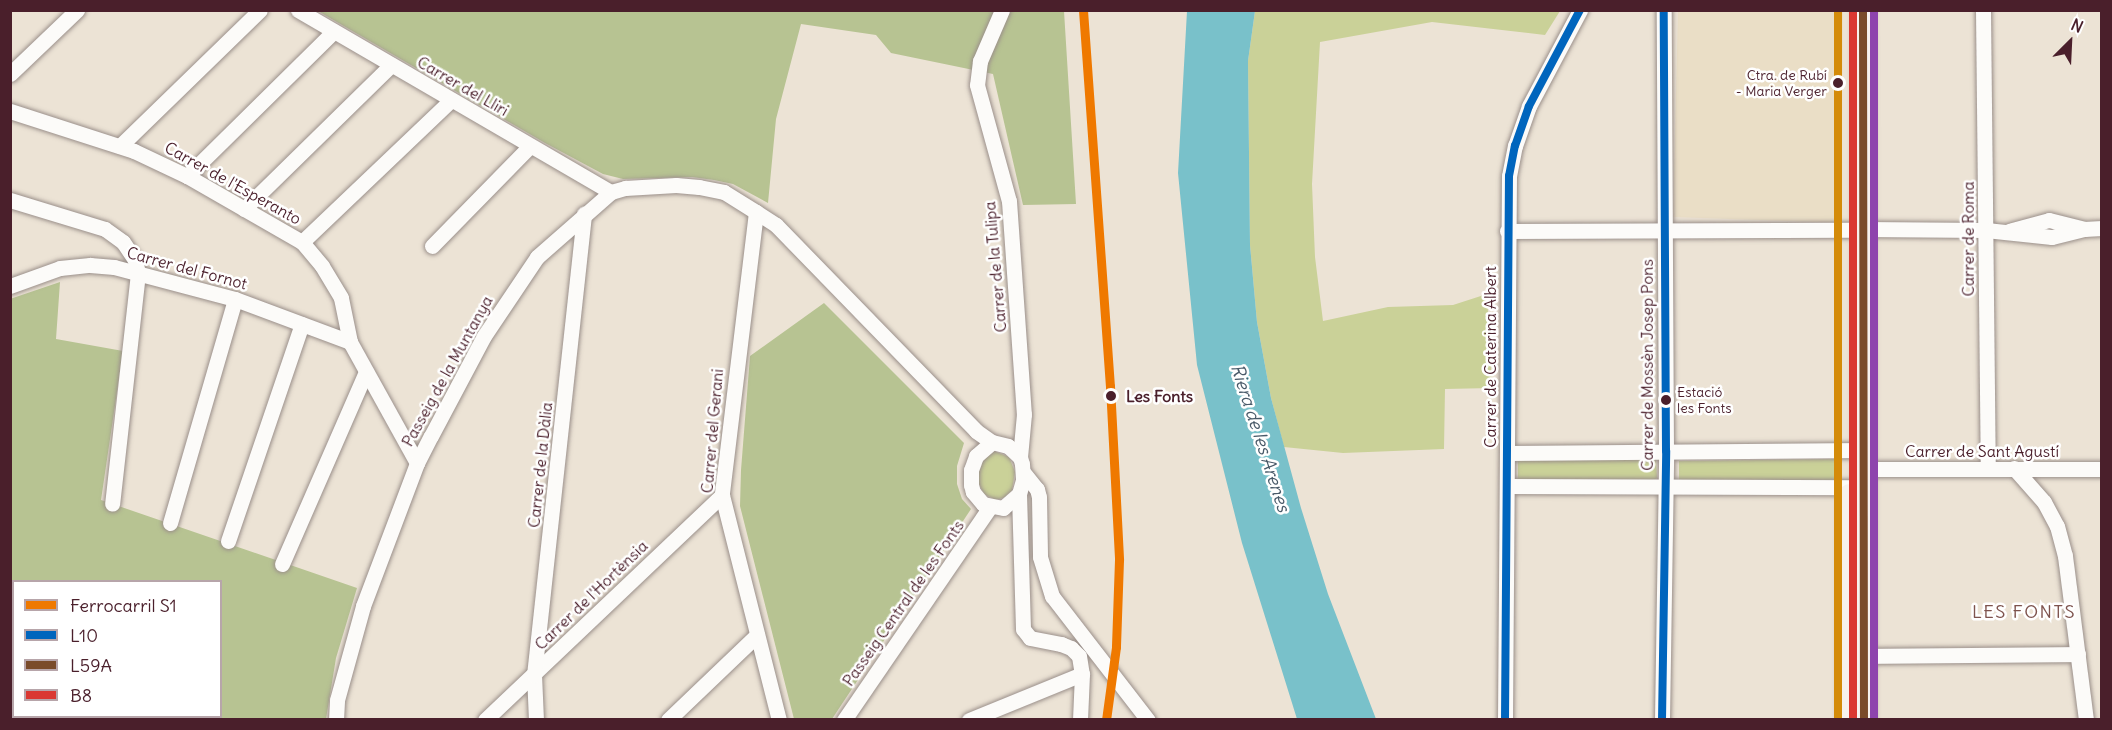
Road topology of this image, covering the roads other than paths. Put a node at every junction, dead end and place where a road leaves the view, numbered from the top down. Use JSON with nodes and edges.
{"nodes":[{"id":1,"x":77,"y":10,"type":"edge"},
{"id":2,"x":260,"y":10,"type":"edge"},
{"id":3,"x":298,"y":10,"type":"edge"},
{"id":4,"x":1002,"y":10,"type":"edge"},
{"id":5,"x":1580,"y":10,"type":"edge"},
{"id":6,"x":1665,"y":10,"type":"edge"},
{"id":7,"x":1849,"y":10,"type":"edge"},
{"id":8,"x":1863,"y":10,"type":"edge"},
{"id":9,"x":1983,"y":10,"type":"edge"},
{"id":10,"x":333,"y":32,"type":"junction"},
{"id":11,"x":391,"y":65,"type":"junction"},
{"id":12,"x":10,"y":74,"type":"edge"},
{"id":13,"x":451,"y":100,"type":"junction"},
{"id":14,"x":10,"y":111,"type":"edge"},
{"id":15,"x":120,"y":146,"type":"junction"},
{"id":16,"x":530,"y":146,"type":"junction"},
{"id":17,"x":187,"y":176,"type":"junction"},
{"id":18,"x":611,"y":192,"type":"junction"},
{"id":19,"x":10,"y":200,"type":"edge"},
{"id":20,"x":244,"y":209,"type":"junction"},
{"id":21,"x":756,"y":212,"type":"junction"},
{"id":22,"x":584,"y":214,"type":"junction"},
{"id":23,"x":2102,"y":228,"type":"edge"},
{"id":24,"x":1856,"y":229,"type":"junction"},
{"id":25,"x":1986,"y":230,"type":"junction"},
{"id":26,"x":1507,"y":231,"type":"junction"},
{"id":27,"x":1665,"y":231,"type":"junction"},
{"id":28,"x":302,"y":242,"type":"junction"},
{"id":29,"x":432,"y":246,"type":"dead end"},
{"id":30,"x":138,"y":273,"type":"junction"},
{"id":31,"x":10,"y":286,"type":"edge"},
{"id":32,"x":235,"y":299,"type":"junction"},
{"id":33,"x":302,"y":324,"type":"junction"},
{"id":34,"x":350,"y":342,"type":"junction"},
{"id":35,"x":366,"y":372,"type":"junction"},
{"id":36,"x":992,"y":442,"type":"junction"},
{"id":37,"x":1666,"y":451,"type":"junction"},
{"id":38,"x":1509,"y":453,"type":"junction"},
{"id":39,"x":417,"y":463,"type":"junction"},
{"id":40,"x":1022,"y":464,"type":"junction"},
{"id":41,"x":1988,"y":468,"type":"junction"},
{"id":42,"x":2014,"y":468,"type":"junction"},
{"id":43,"x":1857,"y":469,"type":"junction"},
{"id":44,"x":2102,"y":469,"type":"edge"},
{"id":45,"x":1507,"y":486,"type":"junction"},
{"id":46,"x":1665,"y":487,"type":"junction"},
{"id":47,"x":1019,"y":494,"type":"junction"},
{"id":48,"x":722,"y":495,"type":"junction"},
{"id":49,"x":112,"y":504,"type":"dead end"},
{"id":50,"x":990,"y":507,"type":"junction"},
{"id":51,"x":170,"y":523,"type":"dead end"},
{"id":52,"x":228,"y":541,"type":"dead end"},
{"id":53,"x":282,"y":564,"type":"dead end"},
{"id":54,"x":757,"y":635,"type":"junction"},
{"id":55,"x":2078,"y":654,"type":"junction"},
{"id":56,"x":1863,"y":656,"type":"junction"},
{"id":57,"x":1082,"y":674,"type":"junction"},
{"id":58,"x":534,"y":675,"type":"junction"},
{"id":59,"x":336,"y":720,"type":"edge"},
{"id":60,"x":485,"y":720,"type":"edge"},
{"id":61,"x":536,"y":720,"type":"edge"},
{"id":62,"x":668,"y":720,"type":"edge"},
{"id":63,"x":779,"y":720,"type":"edge"},
{"id":64,"x":844,"y":720,"type":"edge"},
{"id":65,"x":969,"y":720,"type":"edge"},
{"id":66,"x":1080,"y":720,"type":"edge"},
{"id":67,"x":1148,"y":720,"type":"edge"},
{"id":68,"x":1504,"y":720,"type":"edge"},
{"id":69,"x":1662,"y":720,"type":"edge"},
{"id":70,"x":1848,"y":720,"type":"edge"},
{"id":71,"x":1864,"y":720,"type":"edge"},
{"id":72,"x":2086,"y":720,"type":"edge"}],
"edges":[{"from":1,"to":12,"type":"street"},
{"from":2,"to":15,"type":"street"},
{"from":3,"to":10,"type":"street","name":"Carrer del Lliri"},
{"from":4,"to":40,"type":"street","name":"Carrer de la Tulipa"},
{"from":5,"to":26,"type":"street","name":"Carrer de Caterina Albert"},
{"from":6,"to":27,"type":"street","name":"Carrer de Mossèn Josep Pons"},
{"from":7,"to":24,"type":"main road"},
{"from":8,"to":24,"type":"main road"},
{"from":9,"to":25,"type":"street","name":"Carrer de Roma"},
{"from":10,"to":11,"type":"street","name":"Carrer del Lliri"},
{"from":10,"to":17,"type":"street"},
{"from":11,"to":13,"type":"street","name":"Carrer del Lliri"},
{"from":11,"to":20,"type":"street"},
{"from":13,"to":16,"type":"street","name":"Carrer del Lliri"},
{"from":13,"to":28,"type":"street"},
{"from":14,"to":15,"type":"street","name":"Carrer de l'Esperanto"},
{"from":15,"to":17,"type":"street","name":"Carrer de l'Esperanto"},
{"from":16,"to":18,"type":"street","name":"Carrer del Lliri"},
{"from":16,"to":29,"type":"street"},
{"from":17,"to":20,"type":"street","name":"Carrer de l'Esperanto"},
{"from":18,"to":21,"type":"street","name":"Passeig de la Muntanya"},
{"from":18,"to":22,"type":"street","name":"Passeig de la Muntanya"},
{"from":19,"to":30,"type":"street"},
{"from":20,"to":28,"type":"street","name":"Carrer de l'Esperanto"},
{"from":21,"to":36,"type":"street","name":"Passeig de la Muntanya"},
{"from":21,"to":48,"type":"street","name":"Carrer del Gerani"},
{"from":22,"to":39,"type":"street","name":"Passeig de la Muntanya"},
{"from":22,"to":58,"type":"street","name":"Carrer de la Dàlia"},
{"from":23,"to":25,"type":"street"},
{"from":24,"to":25,"type":"street"},
{"from":24,"to":27,"type":"street"},
{"from":24,"to":43,"type":"main road"},
{"from":25,"to":41,"type":"street","name":"Carrer de Roma"},
{"from":26,"to":27,"type":"street"},
{"from":26,"to":38,"type":"street","name":"Carrer de Caterina Albert"},
{"from":27,"to":37,"type":"street","name":"Carrer de Mossèn Josep Pons"},
{"from":28,"to":34,"type":"street","name":"Carrer de l'Esperanto"},
{"from":30,"to":31,"type":"street","name":"Carrer del Fornot"},
{"from":30,"to":32,"type":"street","name":"Carrer del Fornot"},
{"from":30,"to":49,"type":"street"},
{"from":32,"to":33,"type":"street","name":"Carrer del Fornot"},
{"from":32,"to":51,"type":"street"},
{"from":33,"to":34,"type":"street","name":"Carrer del Fornot"},
{"from":33,"to":52,"type":"street"},
{"from":34,"to":35,"type":"street","name":"Carrer de l'Esperanto"},
{"from":35,"to":39,"type":"street","name":"Carrer de l'Esperanto"},
{"from":35,"to":53,"type":"street"},
{"from":36,"to":40,"type":"street"},
{"from":36,"to":50,"type":"street"},
{"from":37,"to":38,"type":"street"},
{"from":37,"to":43,"type":"street"},
{"from":37,"to":46,"type":"street","name":"Carrer de Mossèn Josep Pons"},
{"from":38,"to":45,"type":"street","name":"Carrer de Caterina Albert"},
{"from":39,"to":59,"type":"street","name":"Passeig de la Muntanya"},
{"from":40,"to":47,"type":"street"},
{"from":40,"to":67,"type":"street"},
{"from":41,"to":42,"type":"street","name":"Carrer de Sant Agustí"},
{"from":41,"to":43,"type":"street","name":"Carrer de Sant Agustí"},
{"from":42,"to":44,"type":"street","name":"Carrer de Sant Agustí"},
{"from":42,"to":55,"type":"street"},
{"from":43,"to":46,"type":"street"},
{"from":43,"to":56,"type":"main road"},
{"from":43,"to":70,"type":"main road"},
{"from":45,"to":46,"type":"street"},
{"from":45,"to":68,"type":"street","name":"Carrer de Caterina Albert"},
{"from":46,"to":69,"type":"street","name":"Carrer de Mossèn Josep Pons"},
{"from":47,"to":50,"type":"street"},
{"from":47,"to":57,"type":"street"},
{"from":48,"to":54,"type":"street","name":"Carrer del Gerani"},
{"from":48,"to":58,"type":"street","name":"Carrer de l'Hortènsia"},
{"from":50,"to":64,"type":"street","name":"Passeig Central de les Fonts"},
{"from":54,"to":62,"type":"street"},
{"from":54,"to":63,"type":"street","name":"Carrer del Gerani"},
{"from":55,"to":56,"type":"street"},
{"from":55,"to":72,"type":"street"},
{"from":56,"to":71,"type":"main road"},
{"from":57,"to":65,"type":"street"},
{"from":57,"to":66,"type":"street"},
{"from":58,"to":60,"type":"street","name":"Carrer de l'Hortènsia"},
{"from":58,"to":61,"type":"street","name":"Carrer de la Dàlia"}]}
